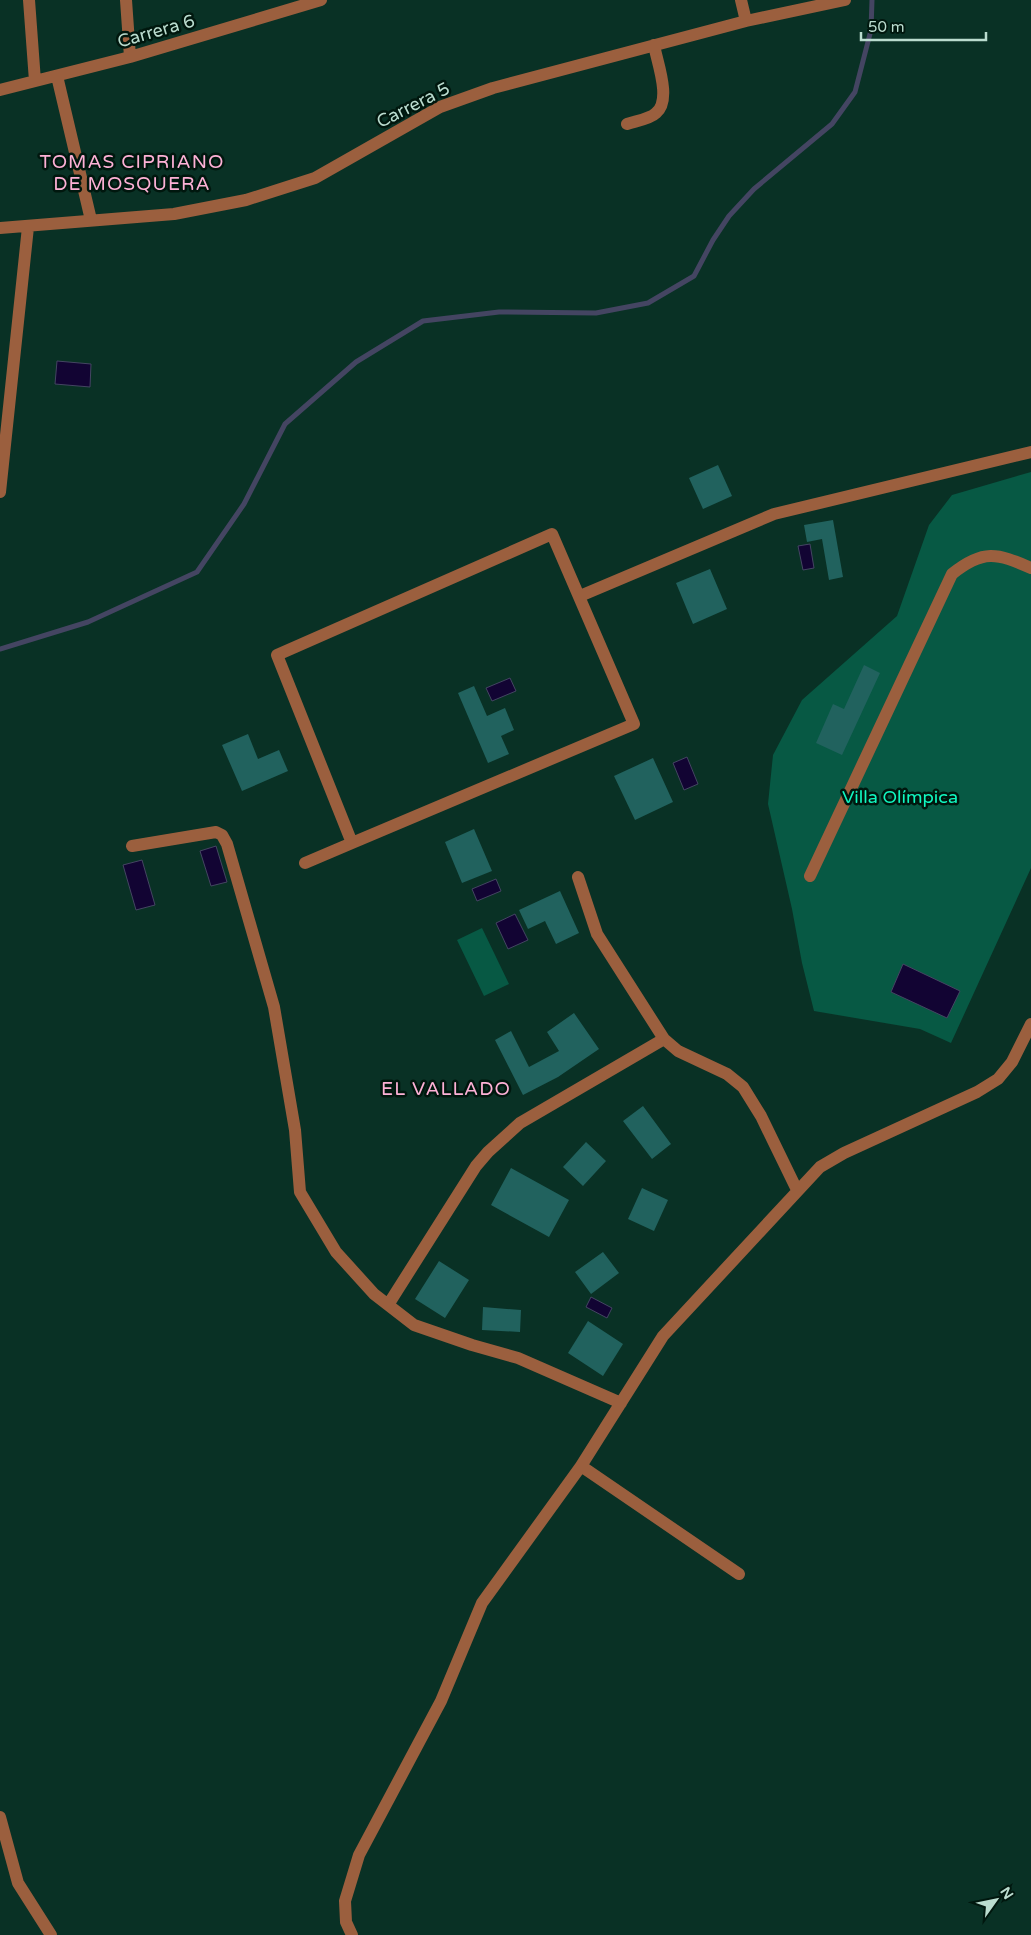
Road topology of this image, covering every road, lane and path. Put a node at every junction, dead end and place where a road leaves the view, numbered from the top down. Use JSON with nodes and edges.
{"nodes":[{"id":1,"x":29,"y":0,"type":"edge"},
{"id":2,"x":126,"y":0,"type":"edge"},
{"id":3,"x":321,"y":0,"type":"edge"},
{"id":4,"x":741,"y":0,"type":"edge"},
{"id":5,"x":840,"y":1,"type":"edge"},
{"id":6,"x":746,"y":21,"type":"junction"},
{"id":7,"x":654,"y":45,"type":"junction"},
{"id":8,"x":130,"y":57,"type":"junction"},
{"id":9,"x":57,"y":76,"type":"junction"},
{"id":10,"x":35,"y":81,"type":"junction"},
{"id":11,"x":0,"y":90,"type":"edge"},
{"id":12,"x":627,"y":124,"type":"dead end"},
{"id":13,"x":90,"y":220,"type":"junction"},
{"id":14,"x":28,"y":227,"type":"junction"},
{"id":15,"x":0,"y":228,"type":"edge"},
{"id":16,"x":1031,"y":452,"type":"edge"},
{"id":17,"x":0,"y":492,"type":"edge"},
{"id":18,"x":1031,"y":568,"type":"edge"},
{"id":19,"x":580,"y":596,"type":"junction"},
{"id":20,"x":352,"y":843,"type":"junction"},
{"id":21,"x":132,"y":846,"type":"dead end"},
{"id":22,"x":305,"y":862,"type":"dead end"},
{"id":23,"x":810,"y":876,"type":"dead end"},
{"id":24,"x":578,"y":877,"type":"dead end"},
{"id":25,"x":1031,"y":1024,"type":"edge"},
{"id":26,"x":664,"y":1039,"type":"junction"},
{"id":27,"x":797,"y":1190,"type":"junction"},
{"id":28,"x":388,"y":1305,"type":"junction"},
{"id":29,"x":621,"y":1403,"type":"junction"},
{"id":30,"x":581,"y":1466,"type":"junction"},
{"id":31,"x":739,"y":1574,"type":"dead end"},
{"id":32,"x":0,"y":1817,"type":"edge"},
{"id":33,"x":51,"y":1935,"type":"edge"},
{"id":34,"x":352,"y":1935,"type":"edge"}],
"edges":[{"from":1,"to":10,"type":"street"},
{"from":2,"to":8,"type":"street"},
{"from":3,"to":8,"type":"street","name":"Carrera 6"},
{"from":4,"to":6,"type":"street"},
{"from":5,"to":6,"type":"street","name":"Carrera 5"},
{"from":6,"to":7,"type":"street","name":"Carrera 5"},
{"from":7,"to":12,"type":"street"},
{"from":7,"to":13,"type":"street","name":"Carrera 5"},
{"from":8,"to":9,"type":"street","name":"Carrera 6"},
{"from":9,"to":10,"type":"street","name":"Carrera 6"},
{"from":9,"to":13,"type":"street"},
{"from":10,"to":11,"type":"street","name":"Carrera 6"},
{"from":13,"to":14,"type":"street","name":"Carrera 5"},
{"from":14,"to":15,"type":"street","name":"Carrera 5"},
{"from":14,"to":17,"type":"street"},
{"from":16,"to":19,"type":"street"},
{"from":18,"to":23,"type":"street"},
{"from":19,"to":20,"type":"street"},
{"from":19,"to":20,"type":"street"},
{"from":20,"to":22,"type":"street"},
{"from":21,"to":28,"type":"street"},
{"from":24,"to":26,"type":"street"},
{"from":25,"to":27,"type":"street"},
{"from":26,"to":27,"type":"street"},
{"from":26,"to":28,"type":"street"},
{"from":27,"to":29,"type":"street"},
{"from":28,"to":29,"type":"street"},
{"from":29,"to":30,"type":"street"},
{"from":30,"to":31,"type":"street"},
{"from":30,"to":34,"type":"street"},
{"from":32,"to":33,"type":"street"}]}
